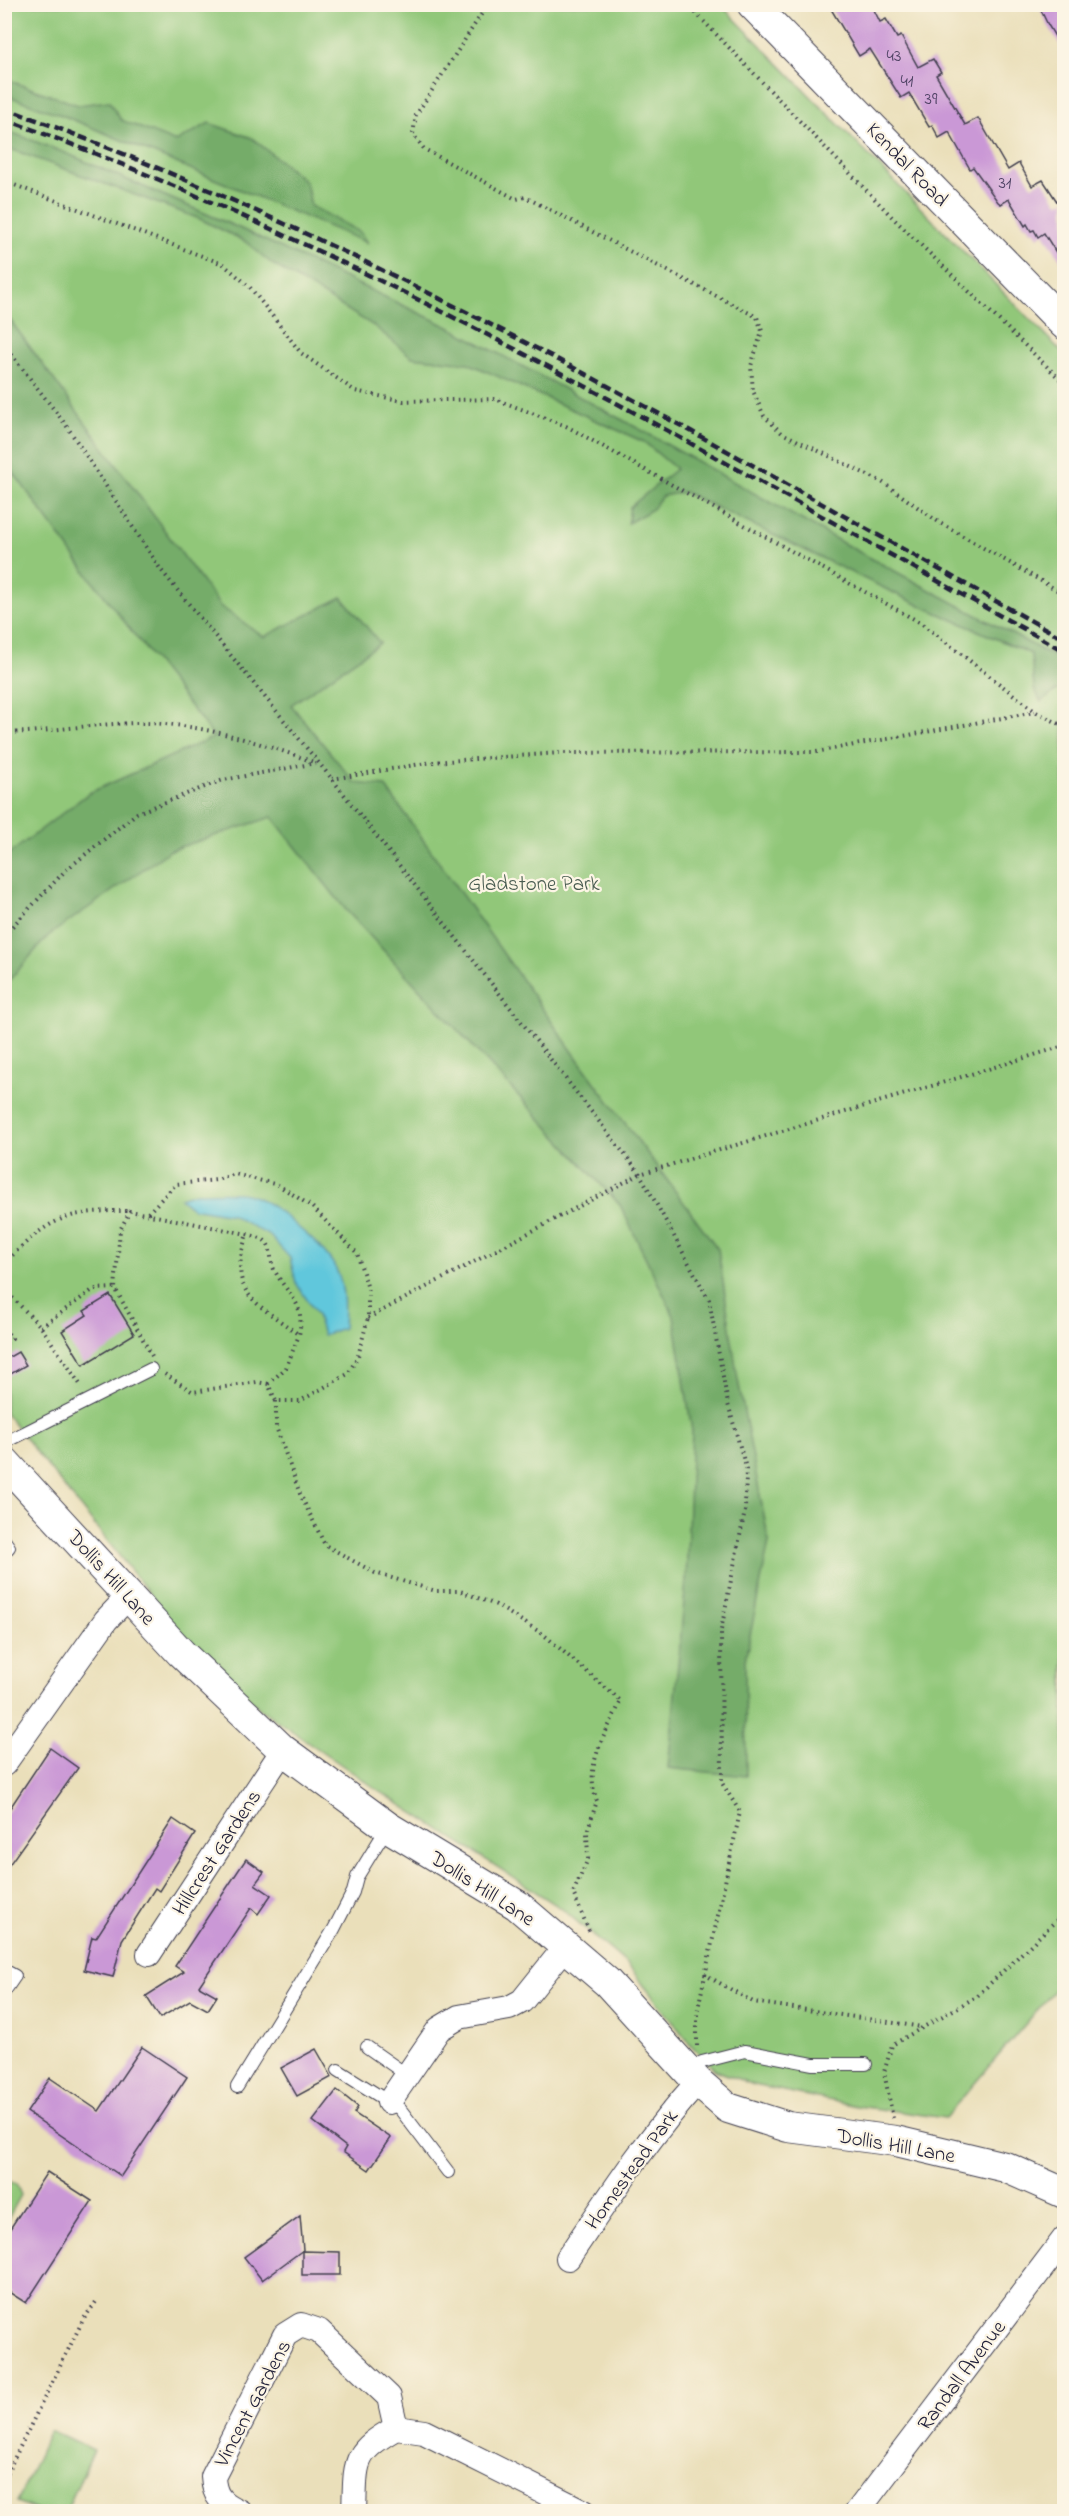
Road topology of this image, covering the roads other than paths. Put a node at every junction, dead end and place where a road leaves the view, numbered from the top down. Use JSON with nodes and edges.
{"nodes":[{"id":1,"x":752,"y":4,"type":"edge"},
{"id":2,"x":1065,"y":324,"type":"edge"},
{"id":3,"x":151,"y":1368,"type":"road end"},
{"id":4,"x":4,"y":1443,"type":"edge"},
{"id":5,"x":4,"y":1461,"type":"edge"},
{"id":6,"x":129,"y":1597,"type":"junction"},
{"id":7,"x":283,"y":1750,"type":"junction"},
{"id":8,"x":4,"y":1764,"type":"edge"},
{"id":9,"x":388,"y":1827,"type":"junction"},
{"id":10,"x":578,"y":1940,"type":"junction"},
{"id":11,"x":149,"y":1954,"type":"dead end"},
{"id":12,"x":4,"y":1970,"type":"edge"},
{"id":13,"x":4,"y":1992,"type":"edge"},
{"id":14,"x":367,"y":2047,"type":"dead end"},
{"id":15,"x":866,"y":2064,"type":"dead end"},
{"id":16,"x":338,"y":2070,"type":"dead end"},
{"id":17,"x":700,"y":2071,"type":"junction"},
{"id":18,"x":407,"y":2075,"type":"junction"},
{"id":19,"x":237,"y":2087,"type":"dead end"},
{"id":20,"x":389,"y":2102,"type":"junction"},
{"id":21,"x":448,"y":2172,"type":"dead end"},
{"id":22,"x":1065,"y":2193,"type":"edge"},
{"id":23,"x":1065,"y":2240,"type":"edge"},
{"id":24,"x":568,"y":2258,"type":"dead end"},
{"id":25,"x":396,"y":2428,"type":"junction"},
{"id":26,"x":240,"y":2511,"type":"edge"},
{"id":27,"x":354,"y":2511,"type":"edge"},
{"id":28,"x":584,"y":2511,"type":"edge"},
{"id":29,"x":857,"y":2511,"type":"edge"}],
"edges":[{"from":1,"to":2,"type":"street","name":"Kendal Road"},
{"from":3,"to":4,"type":"lane"},
{"from":5,"to":6,"type":"street","name":"Dollis Hill Lane"},
{"from":6,"to":7,"type":"street","name":"Dollis Hill Lane"},
{"from":6,"to":8,"type":"street"},
{"from":7,"to":9,"type":"street","name":"Dollis Hill Lane"},
{"from":7,"to":11,"type":"street","name":"Hillcrest Gardens"},
{"from":9,"to":10,"type":"street","name":"Dollis Hill Lane"},
{"from":9,"to":19,"type":"lane"},
{"from":10,"to":17,"type":"street","name":"Dollis Hill Lane"},
{"from":10,"to":18,"type":"street"},
{"from":12,"to":13,"type":"lane"},
{"from":14,"to":18,"type":"lane"},
{"from":15,"to":17,"type":"lane"},
{"from":16,"to":20,"type":"lane"},
{"from":17,"to":22,"type":"street","name":"Dollis Hill Lane"},
{"from":17,"to":24,"type":"street","name":"Homestead Park"},
{"from":18,"to":20,"type":"street"},
{"from":20,"to":21,"type":"lane"},
{"from":23,"to":29,"type":"street","name":"Randall Avenue"},
{"from":25,"to":26,"type":"street","name":"Vincent Gardens"},
{"from":25,"to":27,"type":"street"},
{"from":25,"to":28,"type":"street"}]}
